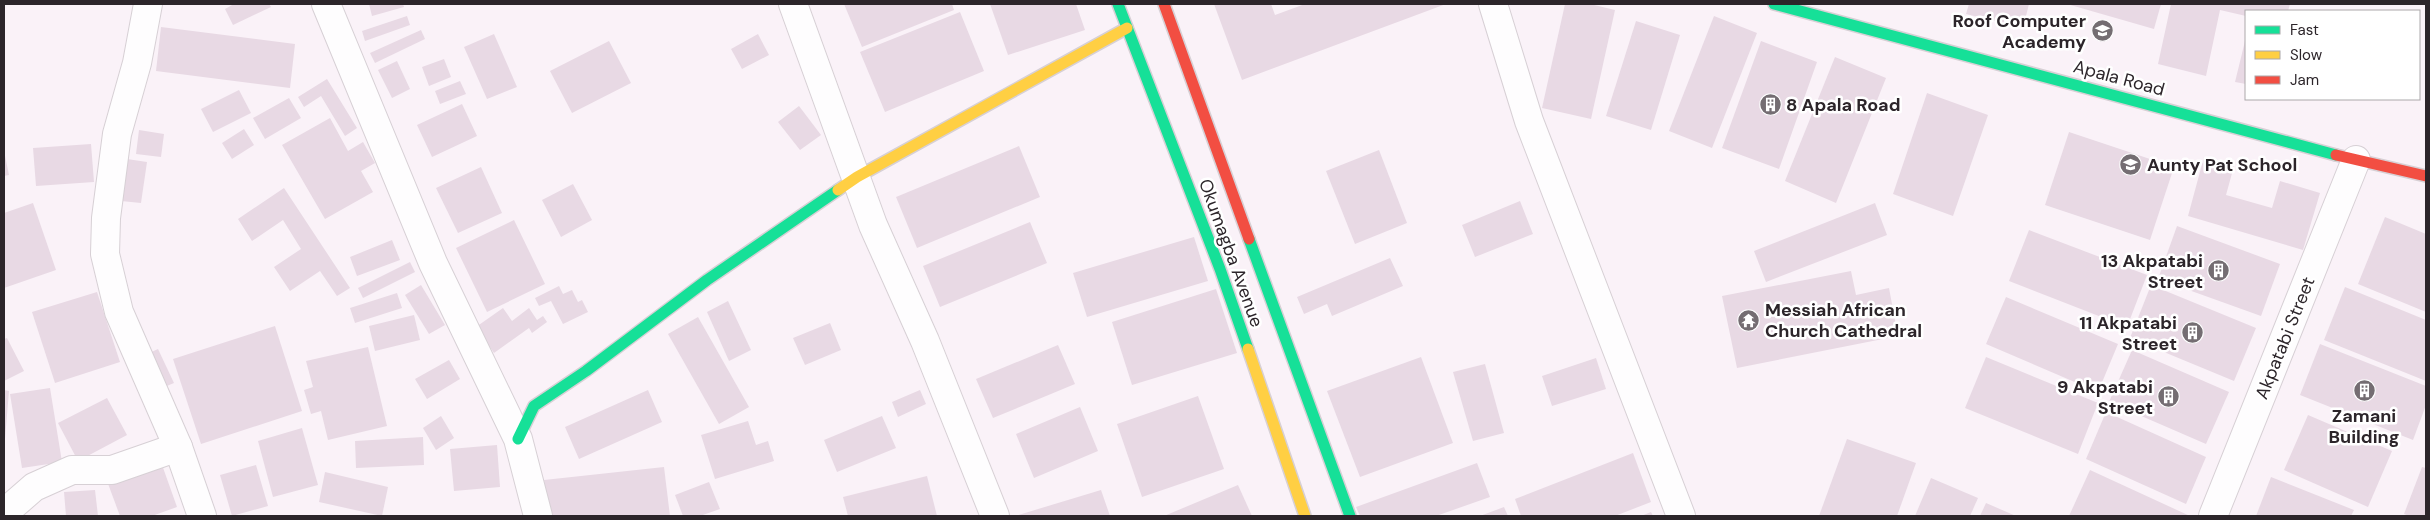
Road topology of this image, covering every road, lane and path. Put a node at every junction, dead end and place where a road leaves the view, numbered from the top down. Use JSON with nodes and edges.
{"nodes":[{"id":1,"x":148,"y":4,"type":"edge"},
{"id":2,"x":326,"y":4,"type":"edge"},
{"id":3,"x":792,"y":4,"type":"edge"},
{"id":4,"x":1118,"y":4,"type":"edge"},
{"id":5,"x":1164,"y":4,"type":"edge"},
{"id":6,"x":1493,"y":4,"type":"edge"},
{"id":7,"x":1774,"y":4,"type":"edge"},
{"id":8,"x":1127,"y":28,"type":"junction"},
{"id":9,"x":2356,"y":160,"type":"junction"},
{"id":10,"x":2426,"y":176,"type":"edge"},
{"id":11,"x":857,"y":177,"type":"junction"},
{"id":12,"x":518,"y":439,"type":"junction"},
{"id":13,"x":178,"y":447,"type":"junction"},
{"id":14,"x":5,"y":516,"type":"edge"},
{"id":15,"x":202,"y":516,"type":"edge"},
{"id":16,"x":538,"y":516,"type":"edge"},
{"id":17,"x":995,"y":516,"type":"edge"},
{"id":18,"x":1305,"y":516,"type":"edge"},
{"id":19,"x":1350,"y":516,"type":"edge"},
{"id":20,"x":1681,"y":516,"type":"edge"},
{"id":21,"x":2213,"y":516,"type":"edge"}],
"edges":[{"from":1,"to":13,"type":"street"},
{"from":2,"to":12,"type":"street"},
{"from":3,"to":11,"type":"street"},
{"from":4,"to":8,"type":"street","name":"Okumagba Avenue"},
{"from":5,"to":19,"type":"street","name":"Okumagba Avenue"},
{"from":6,"to":20,"type":"street"},
{"from":7,"to":9,"type":"street","name":"Apala Road"},
{"from":8,"to":11,"type":"street"},
{"from":8,"to":18,"type":"street","name":"Okumagba Avenue"},
{"from":9,"to":10,"type":"street","name":"Apala Road"},
{"from":9,"to":21,"type":"street","name":"Akpatabi Street"},
{"from":11,"to":12,"type":"street"},
{"from":11,"to":17,"type":"street"},
{"from":12,"to":16,"type":"street"},
{"from":13,"to":14,"type":"street"},
{"from":13,"to":15,"type":"street"}]}
